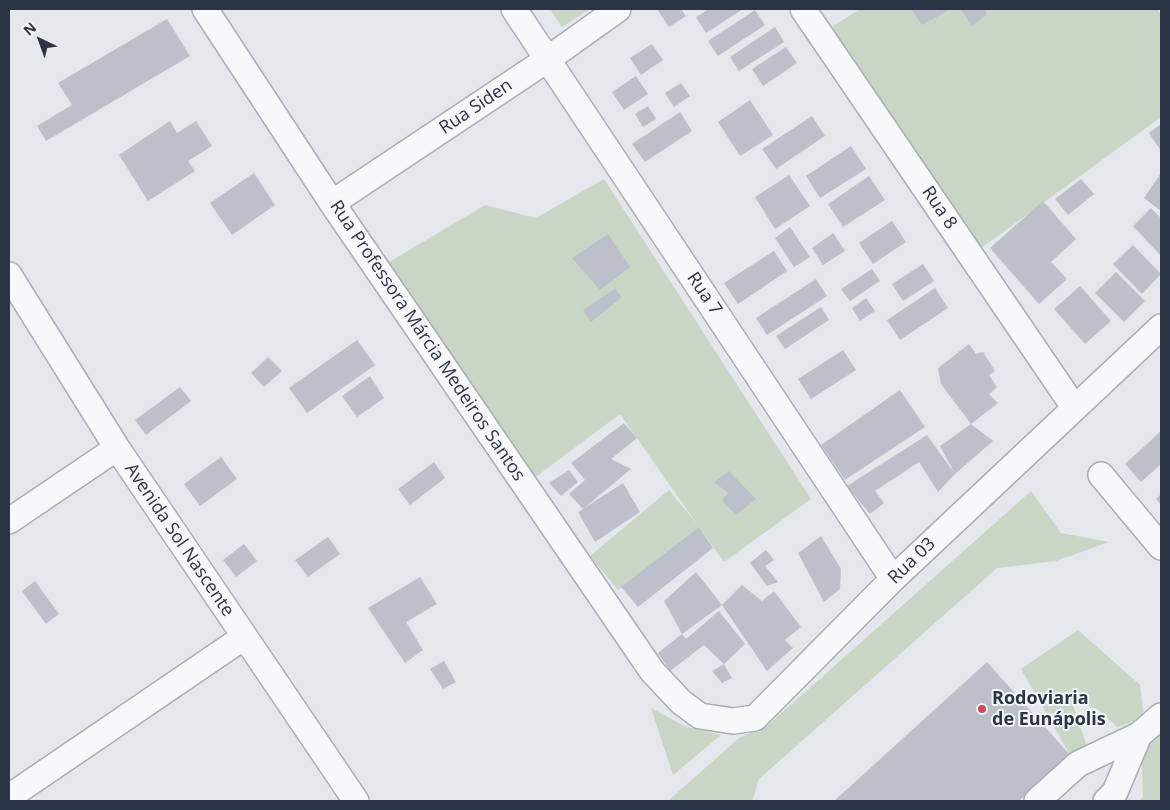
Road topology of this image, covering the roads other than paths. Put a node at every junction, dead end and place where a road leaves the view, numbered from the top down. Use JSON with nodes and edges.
{"nodes":[{"id":1,"x":205,"y":9,"type":"edge"},
{"id":2,"x":514,"y":9,"type":"edge"},
{"id":3,"x":618,"y":9,"type":"edge"},
{"id":4,"x":804,"y":9,"type":"edge"},
{"id":5,"x":548,"y":59,"type":"junction"},
{"id":6,"x":332,"y":203,"type":"junction"},
{"id":7,"x":9,"y":275,"type":"edge"},
{"id":8,"x":1161,"y":327,"type":"edge"},
{"id":9,"x":1074,"y":406,"type":"junction"},
{"id":10,"x":117,"y":448,"type":"junction"},
{"id":11,"x":1101,"y":475,"type":"dead end"},
{"id":12,"x":9,"y":521,"type":"edge"},
{"id":13,"x":1161,"y":547,"type":"edge"},
{"id":14,"x":893,"y":579,"type":"junction"},
{"id":15,"x":244,"y":636,"type":"junction"},
{"id":16,"x":652,"y":671,"type":"joint"},
{"id":17,"x":1161,"y":716,"type":"edge"},
{"id":18,"x":1138,"y":734,"type":"junction"},
{"id":19,"x":9,"y":797,"type":"edge"},
{"id":20,"x":356,"y":801,"type":"edge"},
{"id":21,"x":1037,"y":801,"type":"edge"},
{"id":22,"x":1106,"y":801,"type":"edge"}],
"edges":[{"from":1,"to":6,"type":"street","name":"Rua Professora Márcia Medeiros Santos"},
{"from":2,"to":5,"type":"street","name":"Rua 7"},
{"from":3,"to":5,"type":"street","name":"Rua Siden"},
{"from":4,"to":9,"type":"street","name":"Rua 8"},
{"from":5,"to":6,"type":"street","name":"Rua Siden"},
{"from":5,"to":14,"type":"street","name":"Rua 7"},
{"from":6,"to":16,"type":"street","name":"Rua Professora Márcia Medeiros Santos"},
{"from":7,"to":10,"type":"street","name":"Avenida Sol Nascente"},
{"from":8,"to":9,"type":"street","name":"Rua 03"},
{"from":9,"to":14,"type":"street","name":"Rua 03"},
{"from":10,"to":12,"type":"street"},
{"from":10,"to":15,"type":"street","name":"Avenida Sol Nascente"},
{"from":11,"to":13,"type":"street"},
{"from":14,"to":16,"type":"street","name":"Rua 03"},
{"from":15,"to":19,"type":"street"},
{"from":15,"to":20,"type":"street","name":"Avenida Sol Nascente"},
{"from":17,"to":18,"type":"street"},
{"from":18,"to":21,"type":"street"},
{"from":18,"to":22,"type":"street"}]}
